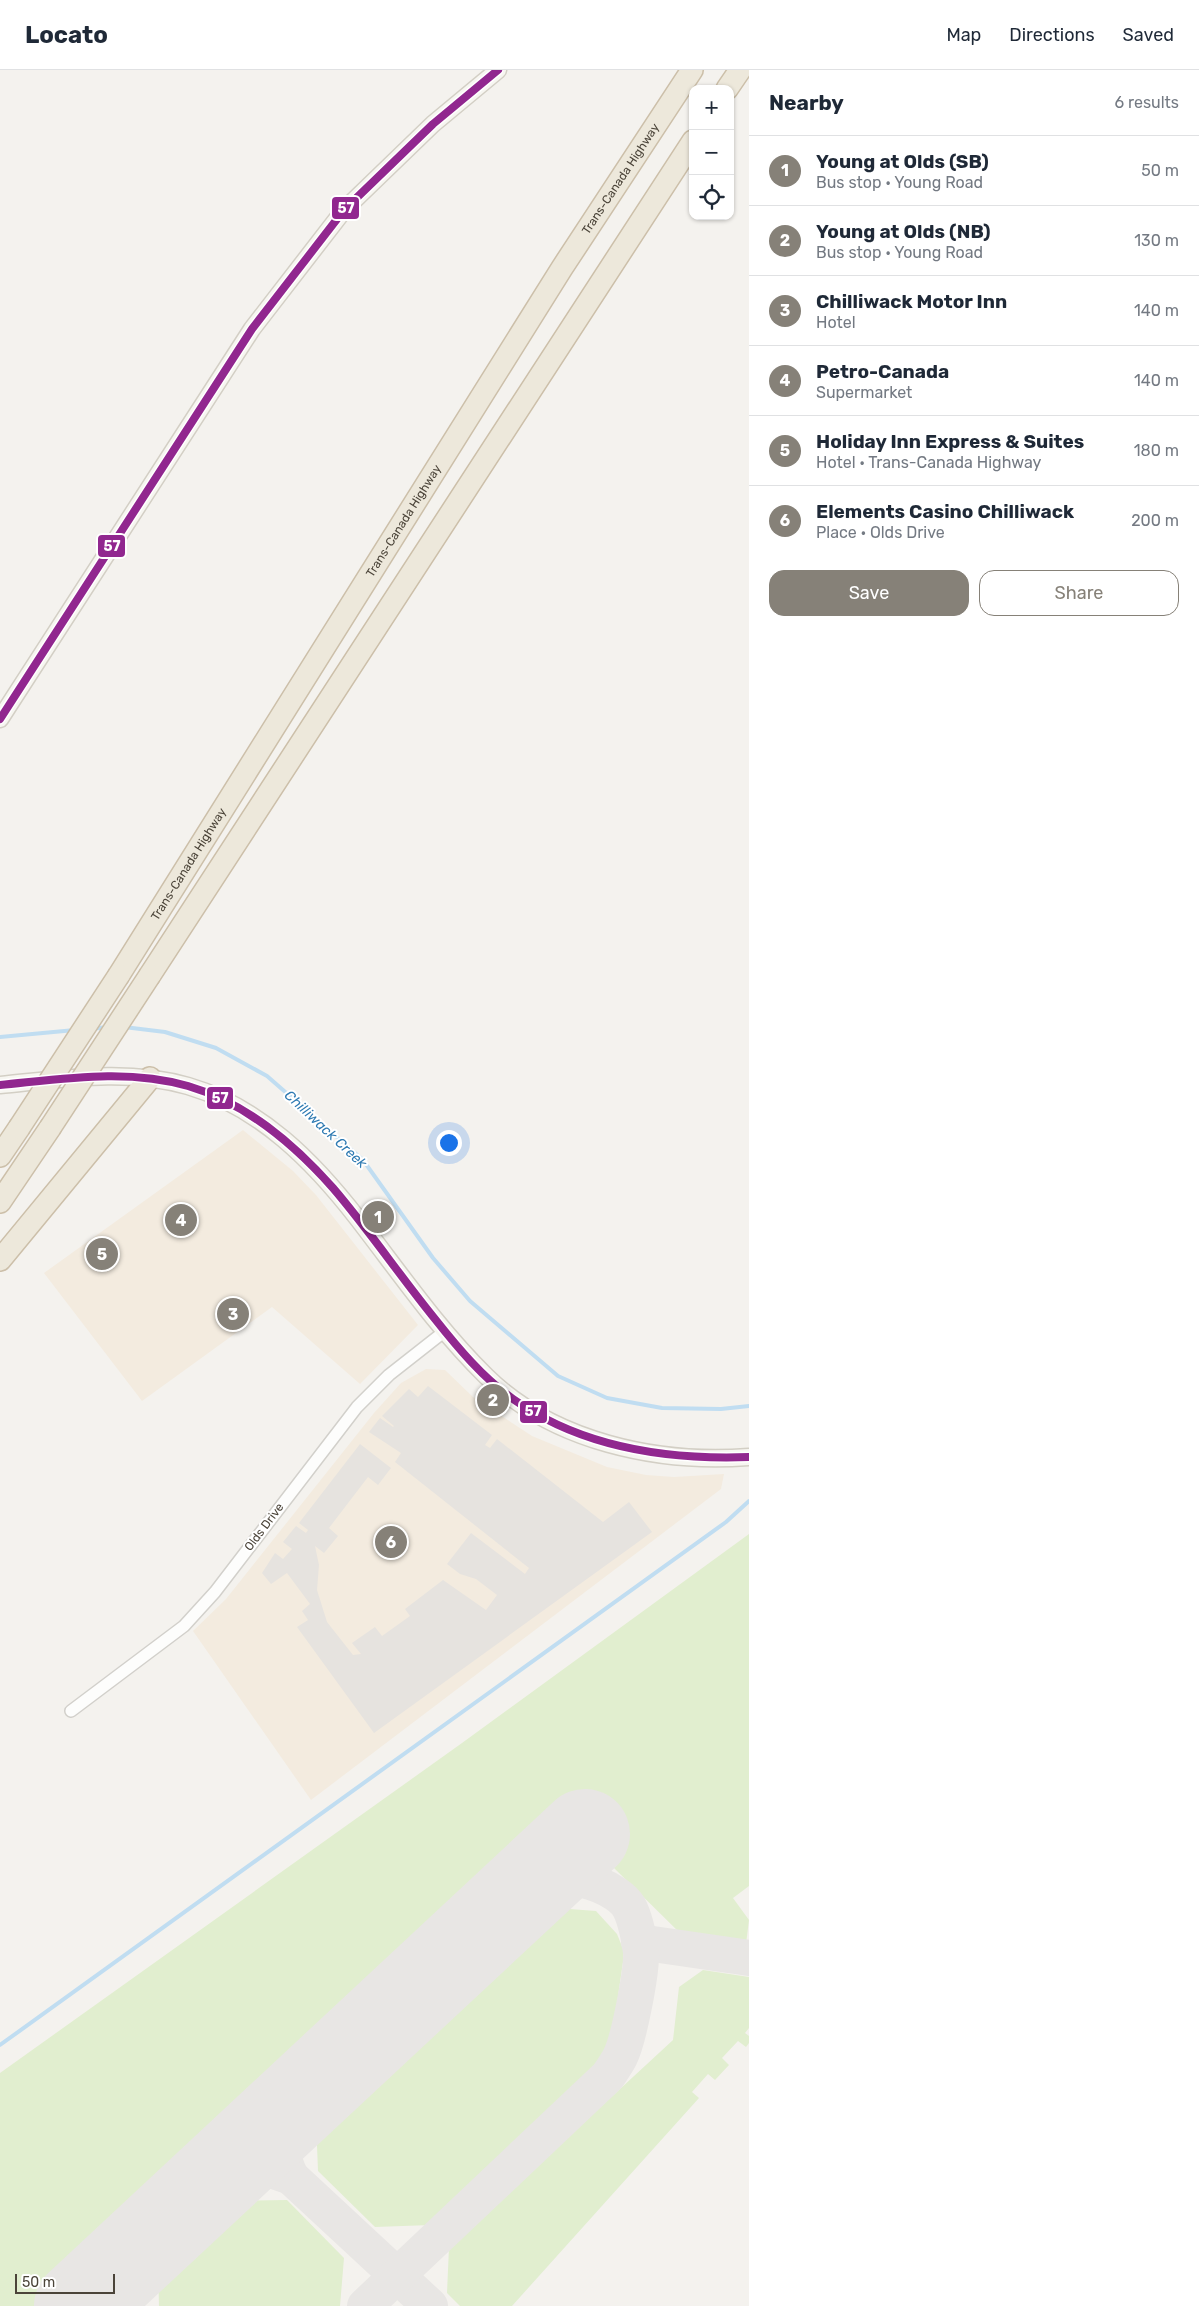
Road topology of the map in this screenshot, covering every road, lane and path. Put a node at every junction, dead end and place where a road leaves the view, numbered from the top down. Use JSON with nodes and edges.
{"nodes":[{"id":1,"x":498,"y":70,"type":"edge"},
{"id":2,"x":510,"y":70,"type":"edge"},
{"id":3,"x":692,"y":70,"type":"edge"},
{"id":4,"x":740,"y":70,"type":"edge"},
{"id":5,"x":730,"y":85,"type":"edge"},
{"id":6,"x":433,"y":124,"type":"junction"},
{"id":7,"x":689,"y":147,"type":"edge"},
{"id":8,"x":0,"y":719,"type":"edge"},
{"id":9,"x":150,"y":1078,"type":"junction"},
{"id":10,"x":0,"y":1085,"type":"edge"},
{"id":11,"x":0,"y":1156,"type":"edge"},
{"id":12,"x":0,"y":1202,"type":"edge"},
{"id":13,"x":0,"y":1260,"type":"edge"},
{"id":14,"x":445,"y":1331,"type":"junction"},
{"id":15,"x":749,"y":1457,"type":"edge"},
{"id":16,"x":71,"y":1710,"type":"dead end"}],
"edges":[{"from":1,"to":6,"type":"street"},
{"from":2,"to":6,"type":"street"},
{"from":3,"to":11,"type":"highway","name":"Trans-Canada Highway","bridge":true},
{"from":4,"to":5,"type":"highway"},
{"from":6,"to":8,"type":"street"},
{"from":7,"to":12,"type":"highway","bridge":true},
{"from":9,"to":10,"type":"street"},
{"from":9,"to":13,"type":"highway"},
{"from":9,"to":14,"type":"street"},
{"from":14,"to":15,"type":"street"},
{"from":14,"to":16,"type":"street","name":"Olds Drive"}]}
